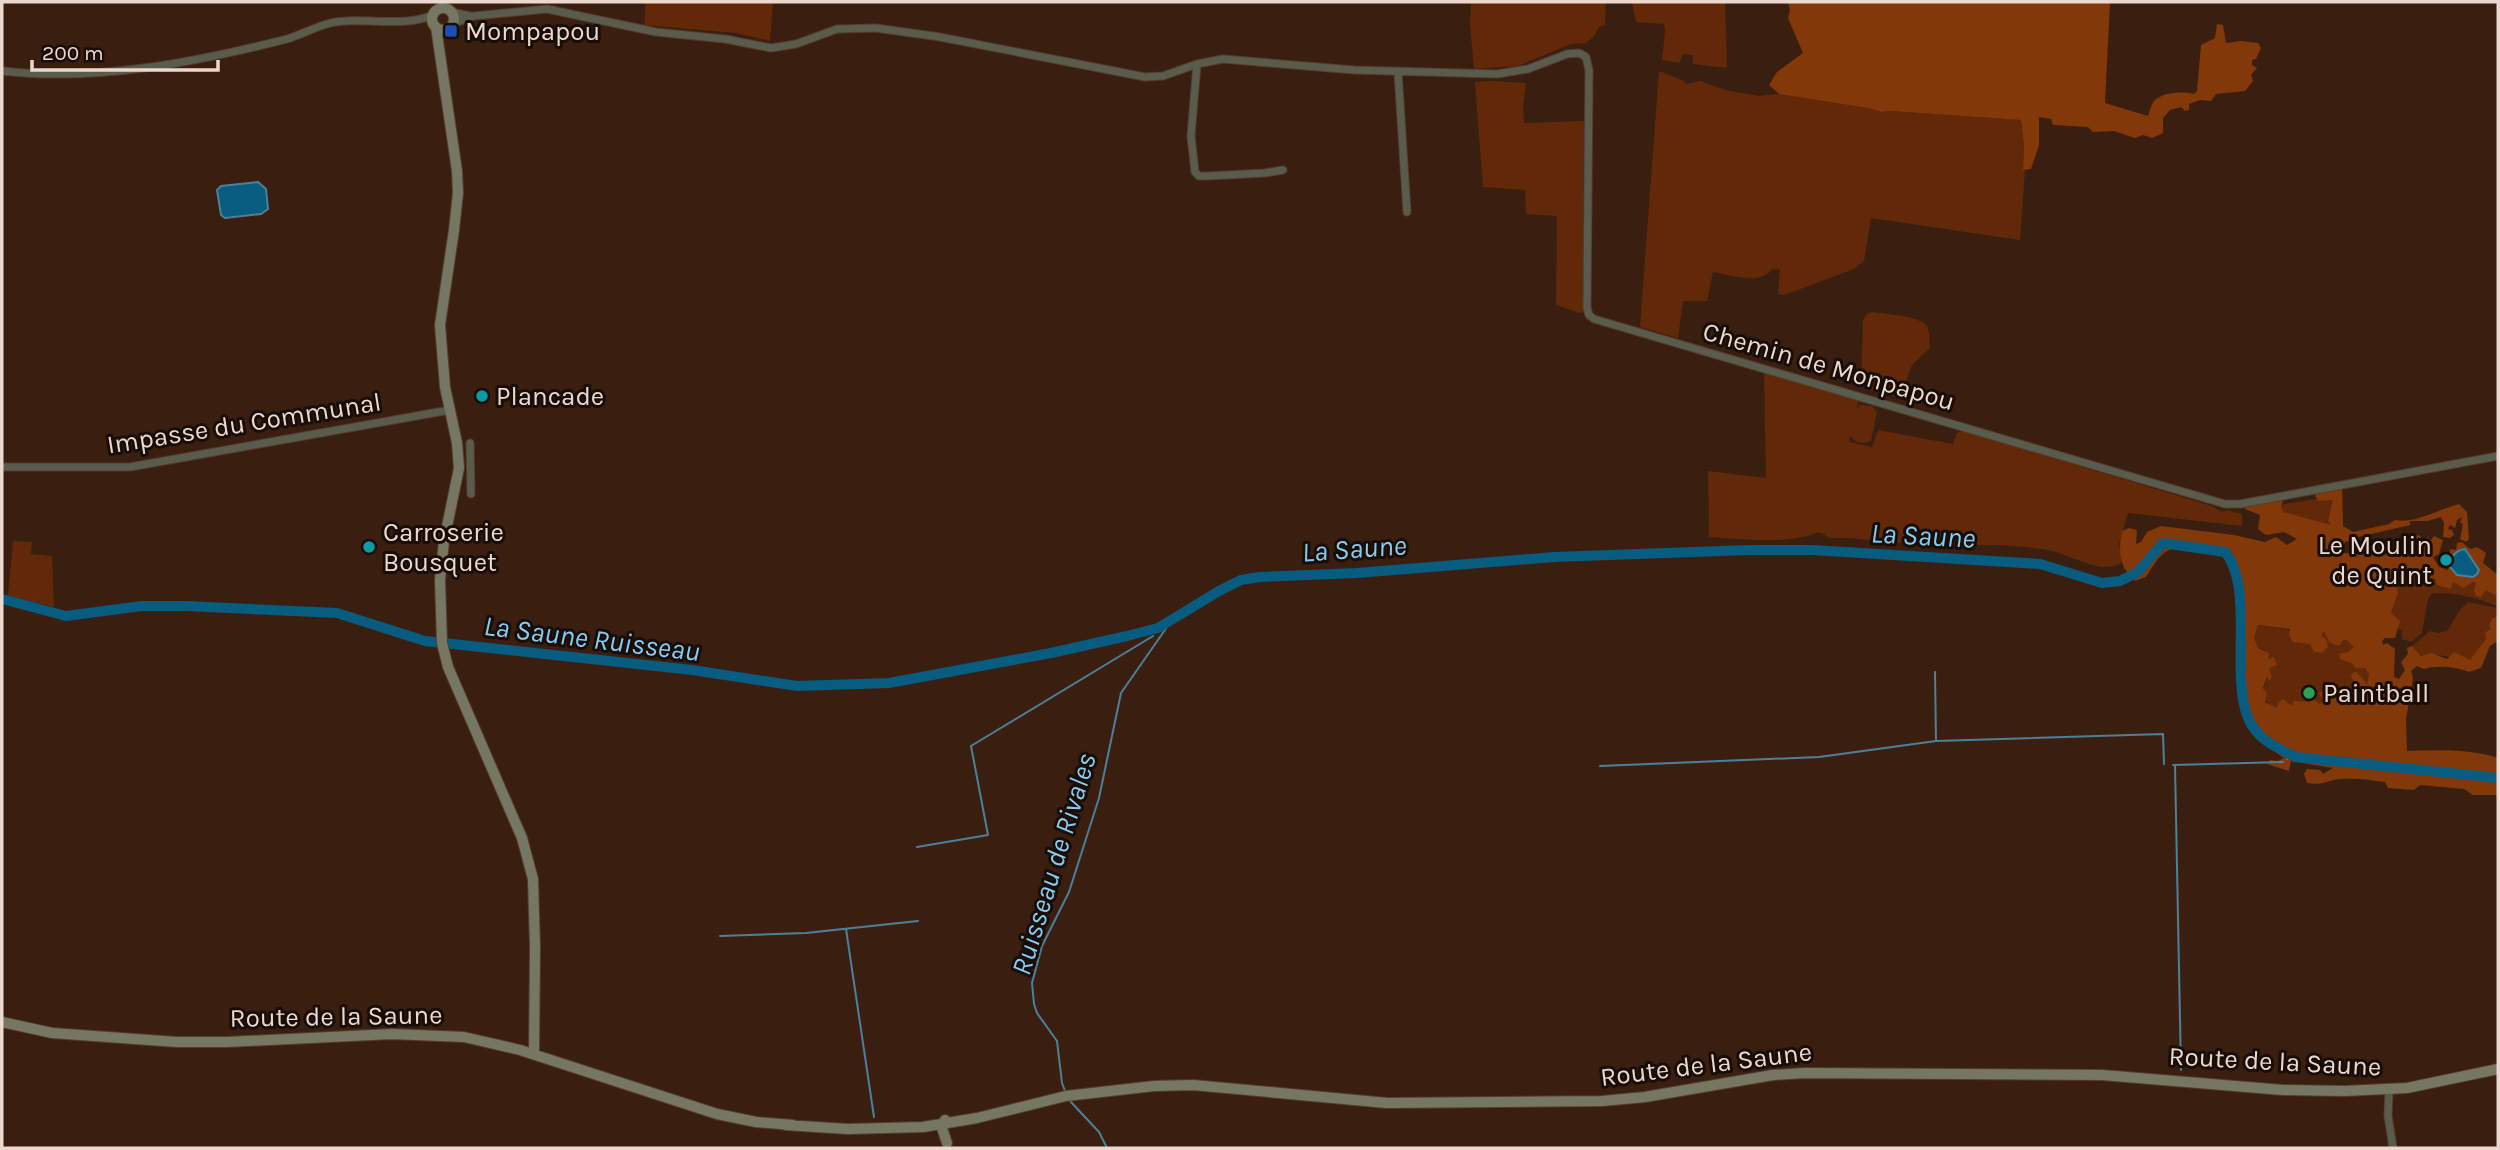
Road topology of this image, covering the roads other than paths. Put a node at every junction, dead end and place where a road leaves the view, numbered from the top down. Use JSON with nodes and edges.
{"nodes":[{"id":1,"x":440,"y":15,"type":"edge"},
{"id":2,"x":1197,"y":64,"type":"junction"},
{"id":3,"x":2,"y":71,"type":"edge"},
{"id":4,"x":1398,"y":72,"type":"junction"},
{"id":5,"x":1283,"y":170,"type":"dead end"},
{"id":6,"x":1406,"y":212,"type":"dead end"},
{"id":7,"x":450,"y":410,"type":"junction"},
{"id":8,"x":470,"y":443,"type":"dead end"},
{"id":9,"x":2498,"y":456,"type":"edge"},
{"id":10,"x":2,"y":467,"type":"edge"},
{"id":11,"x":459,"y":468,"type":"junction"},
{"id":12,"x":471,"y":468,"type":"junction"},
{"id":13,"x":471,"y":494,"type":"dead end"},
{"id":14,"x":533,"y":1021,"type":"junction"},
{"id":15,"x":2,"y":1022,"type":"edge"},
{"id":16,"x":520,"y":1050,"type":"junction"},
{"id":17,"x":534,"y":1054,"type":"junction"},
{"id":18,"x":2498,"y":1069,"type":"edge"},
{"id":19,"x":2389,"y":1090,"type":"junction"},
{"id":20,"x":947,"y":1122,"type":"junction"},
{"id":21,"x":947,"y":1145,"type":"edge"},
{"id":22,"x":2393,"y":1148,"type":"edge"}],
"edges":[{"from":1,"to":2,"type":"street","name":"Chemin de Monpapou"},
{"from":1,"to":3,"type":"street","name":"Chemin de Monpapou"},
{"from":1,"to":7,"type":"street"},
{"from":2,"to":4,"type":"street","name":"Chemin de Monpapou"},
{"from":2,"to":5,"type":"street"},
{"from":4,"to":6,"type":"street"},
{"from":4,"to":9,"type":"street","name":"Chemin de Monpapou"},
{"from":7,"to":10,"type":"street","name":"Impasse du Communal"},
{"from":7,"to":11,"type":"street"},
{"from":8,"to":12,"type":"street"},
{"from":11,"to":12,"type":"street"},
{"from":11,"to":14,"type":"street"},
{"from":12,"to":13,"type":"street"},
{"from":14,"to":16,"type":"street"},
{"from":14,"to":17,"type":"street"},
{"from":15,"to":16,"type":"street","name":"Route de la Saune"},
{"from":16,"to":17,"type":"street","name":"Route de la Saune"},
{"from":17,"to":20,"type":"street","name":"Route de la Saune"},
{"from":18,"to":19,"type":"street","name":"Route de la Saune"},
{"from":19,"to":20,"type":"street","name":"Route de la Saune"},
{"from":19,"to":22,"type":"street"},
{"from":20,"to":21,"type":"street"}]}
